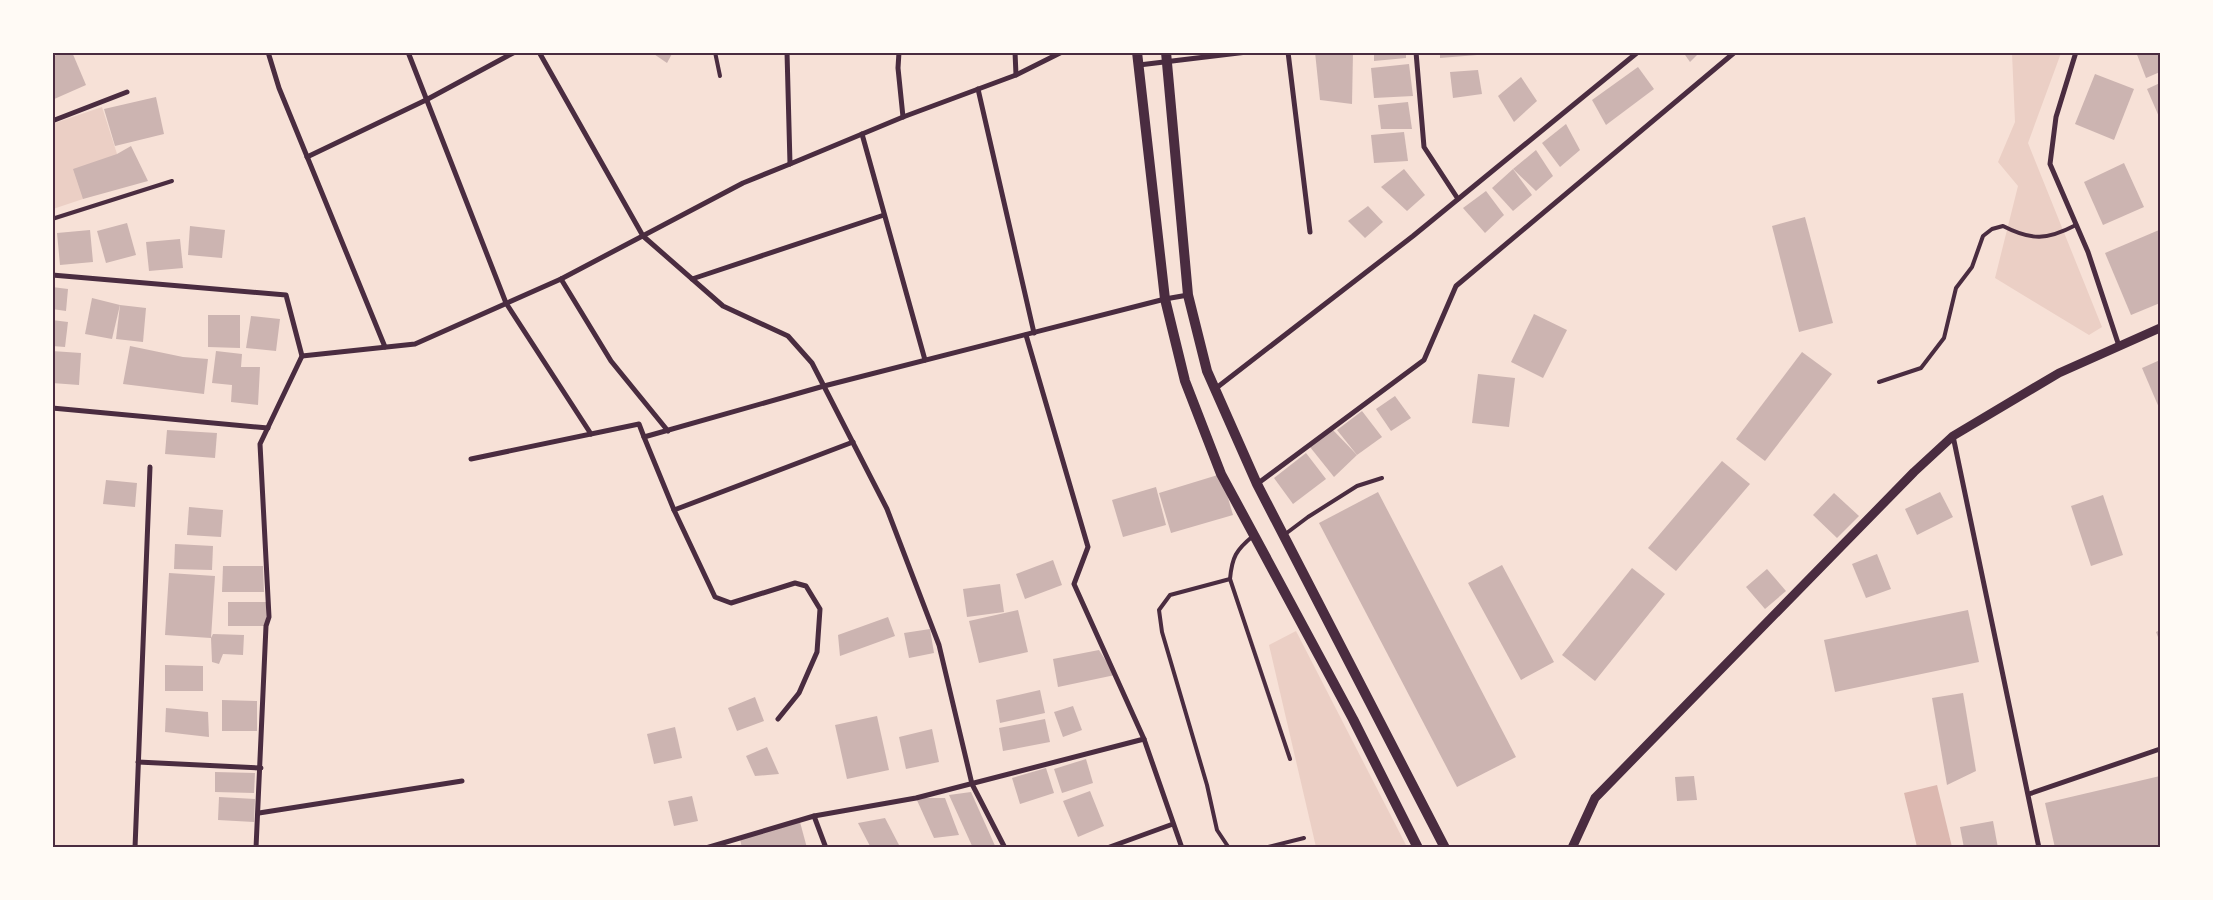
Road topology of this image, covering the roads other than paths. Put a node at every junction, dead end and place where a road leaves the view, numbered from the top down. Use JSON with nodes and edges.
{"nodes":[{"id":1,"x":268,"y":52,"type":"edge"},
{"id":2,"x":408,"y":52,"type":"edge"},
{"id":3,"x":515,"y":52,"type":"edge"},
{"id":4,"x":539,"y":52,"type":"edge"},
{"id":5,"x":715,"y":52,"type":"edge"},
{"id":6,"x":787,"y":52,"type":"edge"},
{"id":7,"x":899,"y":52,"type":"edge"},
{"id":8,"x":1015,"y":52,"type":"edge"},
{"id":9,"x":1062,"y":52,"type":"edge"},
{"id":10,"x":1137,"y":52,"type":"edge"},
{"id":11,"x":1248,"y":52,"type":"edge"},
{"id":12,"x":1288,"y":52,"type":"edge"},
{"id":13,"x":1416,"y":52,"type":"edge"},
{"id":14,"x":1638,"y":52,"type":"edge"},
{"id":15,"x":1735,"y":52,"type":"edge"},
{"id":16,"x":2076,"y":52,"type":"edge"},
{"id":17,"x":1166,"y":58,"type":"edge"},
{"id":18,"x":1138,"y":65,"type":"junction"},
{"id":19,"x":1016,"y":75,"type":"junction"},
{"id":20,"x":720,"y":76,"type":"dead end"},
{"id":21,"x":978,"y":89,"type":"junction"},
{"id":22,"x":127,"y":92,"type":"dead end"},
{"id":23,"x":426,"y":100,"type":"junction"},
{"id":24,"x":903,"y":117,"type":"junction"},
{"id":25,"x":52,"y":121,"type":"edge"},
{"id":26,"x":862,"y":134,"type":"junction"},
{"id":27,"x":307,"y":156,"type":"junction"},
{"id":28,"x":790,"y":164,"type":"junction"},
{"id":29,"x":172,"y":181,"type":"dead end"},
{"id":30,"x":1458,"y":199,"type":"junction"},
{"id":31,"x":884,"y":215,"type":"junction"},
{"id":32,"x":52,"y":219,"type":"edge"},
{"id":33,"x":2076,"y":225,"type":"junction"},
{"id":34,"x":1310,"y":232,"type":"dead end"},
{"id":35,"x":642,"y":236,"type":"junction"},
{"id":36,"x":52,"y":275,"type":"edge"},
{"id":37,"x":561,"y":279,"type":"junction"},
{"id":38,"x":692,"y":279,"type":"junction"},
{"id":39,"x":1188,"y":295,"type":"junction"},
{"id":40,"x":1165,"y":299,"type":"junction"},
{"id":41,"x":506,"y":303,"type":"junction"},
{"id":42,"x":2160,"y":328,"type":"edge"},
{"id":43,"x":1034,"y":333,"type":"junction"},
{"id":44,"x":1026,"y":335,"type":"junction"},
{"id":45,"x":2119,"y":347,"type":"junction"},
{"id":46,"x":385,"y":348,"type":"junction"},
{"id":47,"x":302,"y":356,"type":"junction"},
{"id":48,"x":925,"y":360,"type":"junction"},
{"id":49,"x":1879,"y":382,"type":"dead end"},
{"id":50,"x":824,"y":386,"type":"junction"},
{"id":51,"x":1214,"y":389,"type":"junction"},
{"id":52,"x":52,"y":408,"type":"edge"},
{"id":53,"x":268,"y":428,"type":"junction"},
{"id":54,"x":668,"y":431,"type":"junction"},
{"id":55,"x":591,"y":434,"type":"junction"},
{"id":56,"x":1953,"y":436,"type":"junction"},
{"id":57,"x":644,"y":437,"type":"junction"},
{"id":58,"x":853,"y":442,"type":"junction"},
{"id":59,"x":471,"y":459,"type":"dead end"},
{"id":60,"x":150,"y":467,"type":"dead end"},
{"id":61,"x":1382,"y":478,"type":"dead end"},
{"id":62,"x":1257,"y":484,"type":"junction"},
{"id":63,"x":674,"y":510,"type":"junction"},
{"id":64,"x":1252,"y":536,"type":"junction"},
{"id":65,"x":1283,"y":536,"type":"junction"},
{"id":66,"x":1230,"y":579,"type":"junction"},
{"id":67,"x":778,"y":719,"type":"dead end"},
{"id":68,"x":1144,"y":739,"type":"junction"},
{"id":69,"x":2160,"y":750,"type":"edge"},
{"id":70,"x":1290,"y":759,"type":"dead end"},
{"id":71,"x":138,"y":762,"type":"junction"},
{"id":72,"x":261,"y":768,"type":"junction"},
{"id":73,"x":462,"y":781,"type":"dead end"},
{"id":74,"x":972,"y":784,"type":"junction"},
{"id":75,"x":2029,"y":794,"type":"junction"},
{"id":76,"x":259,"y":813,"type":"junction"},
{"id":77,"x":814,"y":816,"type":"junction"},
{"id":78,"x":1173,"y":824,"type":"junction"},
{"id":79,"x":1304,"y":838,"type":"dead end"},
{"id":80,"x":135,"y":848,"type":"edge"},
{"id":81,"x":256,"y":848,"type":"edge"},
{"id":82,"x":706,"y":848,"type":"edge"},
{"id":83,"x":826,"y":848,"type":"edge"},
{"id":84,"x":1005,"y":848,"type":"edge"},
{"id":85,"x":1108,"y":848,"type":"edge"},
{"id":86,"x":1182,"y":848,"type":"edge"},
{"id":87,"x":1229,"y":848,"type":"edge"},
{"id":88,"x":1264,"y":848,"type":"edge"},
{"id":89,"x":1418,"y":848,"type":"edge"},
{"id":90,"x":1445,"y":848,"type":"edge"},
{"id":91,"x":1572,"y":848,"type":"edge"},
{"id":92,"x":2039,"y":848,"type":"edge"}],
"edges":[{"from":1,"to":27,"type":"street"},
{"from":2,"to":23,"type":"street"},
{"from":3,"to":23,"type":"street"},
{"from":4,"to":35,"type":"street"},
{"from":5,"to":20,"type":"lane"},
{"from":6,"to":28,"type":"street"},
{"from":7,"to":24,"type":"street"},
{"from":8,"to":19,"type":"street"},
{"from":9,"to":19,"type":"street"},
{"from":10,"to":18,"type":"main road"},
{"from":11,"to":17,"type":"street"},
{"from":12,"to":34,"type":"street"},
{"from":13,"to":30,"type":"street"},
{"from":14,"to":30,"type":"street"},
{"from":15,"to":62,"type":"street"},
{"from":16,"to":33,"type":"street"},
{"from":17,"to":18,"type":"street"},
{"from":17,"to":39,"type":"main road"},
{"from":18,"to":40,"type":"main road"},
{"from":19,"to":21,"type":"street"},
{"from":21,"to":24,"type":"street"},
{"from":21,"to":43,"type":"street"},
{"from":22,"to":25,"type":"street"},
{"from":23,"to":27,"type":"street"},
{"from":23,"to":41,"type":"street"},
{"from":24,"to":26,"type":"street"},
{"from":26,"to":28,"type":"street"},
{"from":26,"to":31,"type":"street"},
{"from":27,"to":46,"type":"street"},
{"from":28,"to":35,"type":"street"},
{"from":29,"to":32,"type":"lane"},
{"from":30,"to":51,"type":"street"},
{"from":31,"to":38,"type":"street"},
{"from":31,"to":48,"type":"street"},
{"from":33,"to":45,"type":"street"},
{"from":33,"to":49,"type":"lane"},
{"from":35,"to":37,"type":"street"},
{"from":35,"to":38,"type":"street"},
{"from":36,"to":47,"type":"street"},
{"from":37,"to":41,"type":"street"},
{"from":37,"to":54,"type":"street"},
{"from":38,"to":50,"type":"street"},
{"from":39,"to":40,"type":"street"},
{"from":39,"to":51,"type":"main road"},
{"from":40,"to":43,"type":"street"},
{"from":40,"to":64,"type":"main road"},
{"from":41,"to":46,"type":"street"},
{"from":41,"to":55,"type":"street"},
{"from":42,"to":45,"type":"street"},
{"from":43,"to":44,"type":"street"},
{"from":44,"to":48,"type":"street"},
{"from":44,"to":68,"type":"street"},
{"from":45,"to":56,"type":"street"},
{"from":46,"to":47,"type":"street"},
{"from":47,"to":53,"type":"street"},
{"from":48,"to":50,"type":"street"},
{"from":50,"to":54,"type":"street"},
{"from":50,"to":58,"type":"street"},
{"from":51,"to":62,"type":"main road"},
{"from":52,"to":53,"type":"street"},
{"from":53,"to":72,"type":"street"},
{"from":54,"to":57,"type":"street"},
{"from":55,"to":57,"type":"street"},
{"from":55,"to":59,"type":"street"},
{"from":56,"to":75,"type":"street"},
{"from":56,"to":91,"type":"street"},
{"from":57,"to":63,"type":"street"},
{"from":58,"to":63,"type":"street"},
{"from":58,"to":74,"type":"street"},
{"from":60,"to":71,"type":"street"},
{"from":61,"to":65,"type":"lane"},
{"from":62,"to":65,"type":"main road"},
{"from":63,"to":67,"type":"street"},
{"from":64,"to":66,"type":"lane"},
{"from":64,"to":89,"type":"main road"},
{"from":65,"to":90,"type":"main road"},
{"from":66,"to":70,"type":"lane"},
{"from":66,"to":87,"type":"lane"},
{"from":68,"to":74,"type":"street"},
{"from":68,"to":78,"type":"street"},
{"from":69,"to":75,"type":"street"},
{"from":71,"to":72,"type":"street"},
{"from":71,"to":80,"type":"street"},
{"from":72,"to":76,"type":"street"},
{"from":73,"to":76,"type":"street"},
{"from":74,"to":77,"type":"street"},
{"from":74,"to":84,"type":"street"},
{"from":75,"to":92,"type":"street"},
{"from":76,"to":81,"type":"street"},
{"from":77,"to":82,"type":"street"},
{"from":77,"to":83,"type":"street"},
{"from":78,"to":85,"type":"street"},
{"from":78,"to":86,"type":"street"},
{"from":79,"to":88,"type":"lane"}]}
